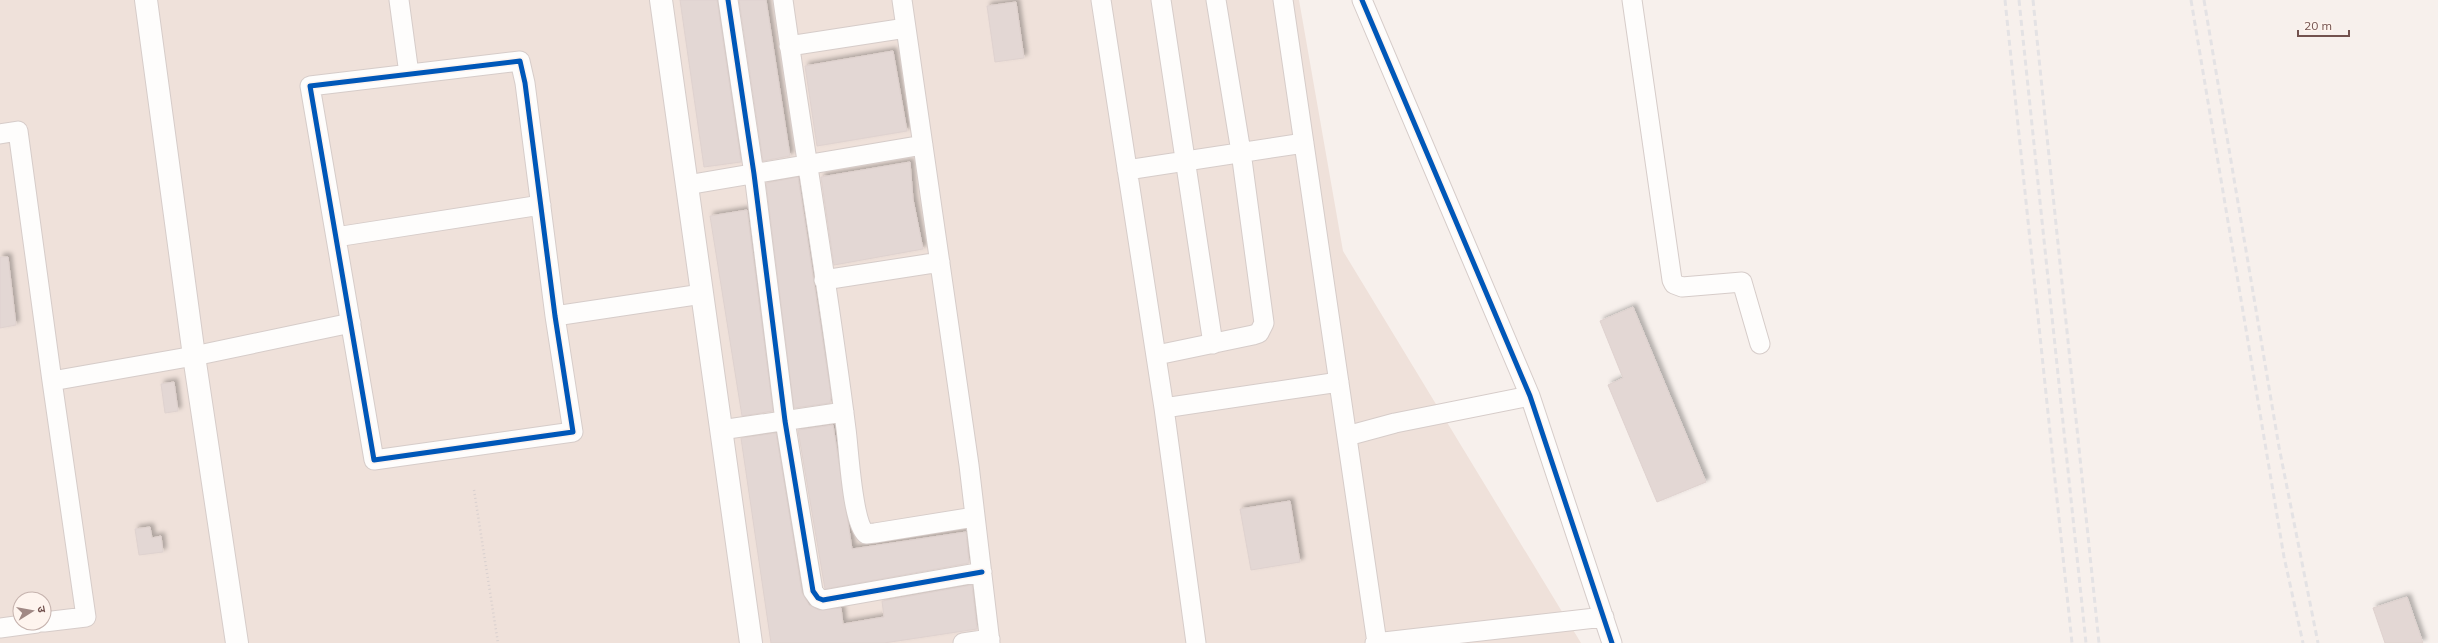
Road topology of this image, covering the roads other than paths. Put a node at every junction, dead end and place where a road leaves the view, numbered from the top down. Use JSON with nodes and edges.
{"nodes":[{"id":1,"x":146,"y":0,"type":"edge"},
{"id":2,"x":399,"y":0,"type":"edge"},
{"id":3,"x":662,"y":0,"type":"edge"},
{"id":4,"x":728,"y":0,"type":"edge"},
{"id":5,"x":783,"y":0,"type":"edge"},
{"id":6,"x":902,"y":0,"type":"edge"},
{"id":7,"x":1101,"y":0,"type":"edge"},
{"id":8,"x":1161,"y":0,"type":"edge"},
{"id":9,"x":1216,"y":0,"type":"edge"},
{"id":10,"x":1283,"y":0,"type":"edge"},
{"id":11,"x":1362,"y":0,"type":"edge"},
{"id":12,"x":1632,"y":0,"type":"edge"},
{"id":13,"x":906,"y":28,"type":"junction"},
{"id":14,"x":790,"y":46,"type":"junction"},
{"id":15,"x":409,"y":74,"type":"junction"},
{"id":16,"x":0,"y":134,"type":"edge"},
{"id":17,"x":1304,"y":143,"type":"junction"},
{"id":18,"x":923,"y":145,"type":"junction"},
{"id":19,"x":1241,"y":152,"type":"junction"},
{"id":20,"x":1184,"y":160,"type":"junction"},
{"id":21,"x":807,"y":165,"type":"junction"},
{"id":22,"x":1127,"y":170,"type":"junction"},
{"id":23,"x":754,"y":174,"type":"junction"},
{"id":24,"x":687,"y":185,"type":"junction"},
{"id":25,"x":541,"y":205,"type":"junction"},
{"id":26,"x":336,"y":237,"type":"junction"},
{"id":27,"x":940,"y":262,"type":"junction"},
{"id":28,"x":824,"y":280,"type":"junction"},
{"id":29,"x":702,"y":294,"type":"junction"},
{"id":30,"x":555,"y":316,"type":"junction"},
{"id":31,"x":350,"y":323,"type":"junction"},
{"id":32,"x":1213,"y":344,"type":"junction"},
{"id":33,"x":1760,"y":344,"type":"dead end"},
{"id":34,"x":1157,"y":355,"type":"junction"},
{"id":35,"x":194,"y":356,"type":"junction"},
{"id":36,"x":52,"y":381,"type":"junction"},
{"id":37,"x":1339,"y":382,"type":"junction"},
{"id":38,"x":1530,"y":396,"type":"junction"},
{"id":39,"x":1164,"y":408,"type":"junction"},
{"id":40,"x":844,"y":412,"type":"junction"},
{"id":41,"x":785,"y":420,"type":"junction"},
{"id":42,"x":721,"y":430,"type":"junction"},
{"id":43,"x":1347,"y":436,"type":"junction"},
{"id":44,"x":974,"y":517,"type":"junction"},
{"id":45,"x":982,"y":572,"type":"junction"},
{"id":46,"x":1604,"y":617,"type":"junction"},
{"id":47,"x":52,"y":621,"type":"edge"},
{"id":48,"x":12,"y":626,"type":"edge"},
{"id":49,"x":0,"y":628,"type":"edge"},
{"id":50,"x":990,"y":641,"type":"edge"},
{"id":51,"x":237,"y":643,"type":"edge"},
{"id":52,"x":751,"y":643,"type":"edge"},
{"id":53,"x":963,"y":643,"type":"edge"},
{"id":54,"x":1196,"y":643,"type":"edge"},
{"id":55,"x":1376,"y":643,"type":"edge"},
{"id":56,"x":1612,"y":643,"type":"edge"}],
"edges":[{"from":1,"to":35,"type":"street"},
{"from":2,"to":15,"type":"street"},
{"from":3,"to":24,"type":"street"},
{"from":4,"to":23,"type":"street"},
{"from":5,"to":14,"type":"street"},
{"from":6,"to":13,"type":"street"},
{"from":7,"to":22,"type":"street"},
{"from":8,"to":20,"type":"street"},
{"from":9,"to":19,"type":"street"},
{"from":10,"to":17,"type":"street"},
{"from":11,"to":38,"type":"street"},
{"from":12,"to":33,"type":"street"},
{"from":13,"to":14,"type":"street"},
{"from":13,"to":18,"type":"street"},
{"from":14,"to":21,"type":"street"},
{"from":15,"to":25,"type":"street"},
{"from":15,"to":26,"type":"street"},
{"from":16,"to":36,"type":"street"},
{"from":17,"to":19,"type":"street"},
{"from":17,"to":37,"type":"street"},
{"from":18,"to":21,"type":"street"},
{"from":18,"to":27,"type":"street"},
{"from":19,"to":20,"type":"street"},
{"from":19,"to":32,"type":"street"},
{"from":20,"to":22,"type":"street"},
{"from":20,"to":32,"type":"street"},
{"from":21,"to":23,"type":"street"},
{"from":21,"to":28,"type":"street"},
{"from":22,"to":34,"type":"street"},
{"from":23,"to":24,"type":"street"},
{"from":23,"to":41,"type":"street"},
{"from":24,"to":29,"type":"street"},
{"from":25,"to":26,"type":"street"},
{"from":25,"to":30,"type":"street"},
{"from":26,"to":31,"type":"street"},
{"from":27,"to":28,"type":"street"},
{"from":27,"to":44,"type":"street"},
{"from":28,"to":40,"type":"street"},
{"from":29,"to":30,"type":"street"},
{"from":29,"to":42,"type":"street"},
{"from":30,"to":31,"type":"street"},
{"from":31,"to":35,"type":"street"},
{"from":32,"to":34,"type":"street"},
{"from":34,"to":39,"type":"street"},
{"from":35,"to":36,"type":"street"},
{"from":35,"to":51,"type":"street"},
{"from":36,"to":47,"type":"street"},
{"from":37,"to":39,"type":"street"},
{"from":37,"to":43,"type":"street"},
{"from":38,"to":43,"type":"street"},
{"from":38,"to":46,"type":"street"},
{"from":39,"to":54,"type":"street"},
{"from":40,"to":41,"type":"street"},
{"from":40,"to":44,"type":"street"},
{"from":41,"to":42,"type":"street"},
{"from":41,"to":45,"type":"street"},
{"from":42,"to":52,"type":"street"},
{"from":43,"to":55,"type":"street"},
{"from":44,"to":45,"type":"street"},
{"from":45,"to":50,"type":"street"},
{"from":46,"to":55,"type":"street"},
{"from":46,"to":56,"type":"street"},
{"from":48,"to":49,"type":"street"},
{"from":50,"to":53,"type":"street"}]}
